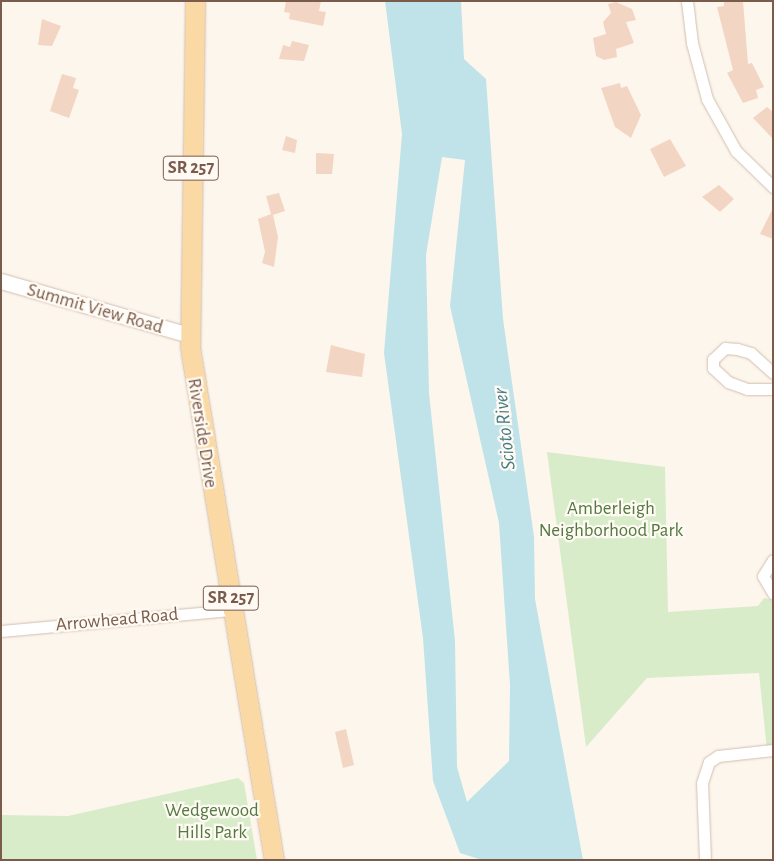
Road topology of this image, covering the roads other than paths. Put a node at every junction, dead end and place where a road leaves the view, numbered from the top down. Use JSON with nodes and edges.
{"nodes":[{"id":1,"x":195,"y":1,"type":"edge"},
{"id":2,"x":687,"y":1,"type":"edge"},
{"id":3,"x":773,"y":187,"type":"edge"},
{"id":4,"x":1,"y":281,"type":"edge"},
{"id":5,"x":189,"y":335,"type":"junction"},
{"id":6,"x":773,"y":373,"type":"edge"},
{"id":7,"x":773,"y":389,"type":"edge"},
{"id":8,"x":773,"y":560,"type":"edge"},
{"id":9,"x":773,"y":593,"type":"edge"},
{"id":10,"x":233,"y":610,"type":"junction"},
{"id":11,"x":1,"y":631,"type":"edge"},
{"id":12,"x":773,"y":750,"type":"edge"},
{"id":13,"x":274,"y":860,"type":"edge"},
{"id":14,"x":705,"y":860,"type":"edge"}],
"edges":[{"from":1,"to":5,"type":"main road","name":"Riverside Drive","number":"SR 257"},
{"from":2,"to":3,"type":"street"},
{"from":4,"to":5,"type":"street","name":"Summit View Road"},
{"from":5,"to":10,"type":"main road","name":"Riverside Drive","number":"SR 257"},
{"from":6,"to":7,"type":"street"},
{"from":8,"to":9,"type":"street"},
{"from":10,"to":11,"type":"street","name":"Arrowhead Road"},
{"from":10,"to":13,"type":"main road","name":"Riverside Drive","number":"SR 257"},
{"from":12,"to":14,"type":"street"}]}
